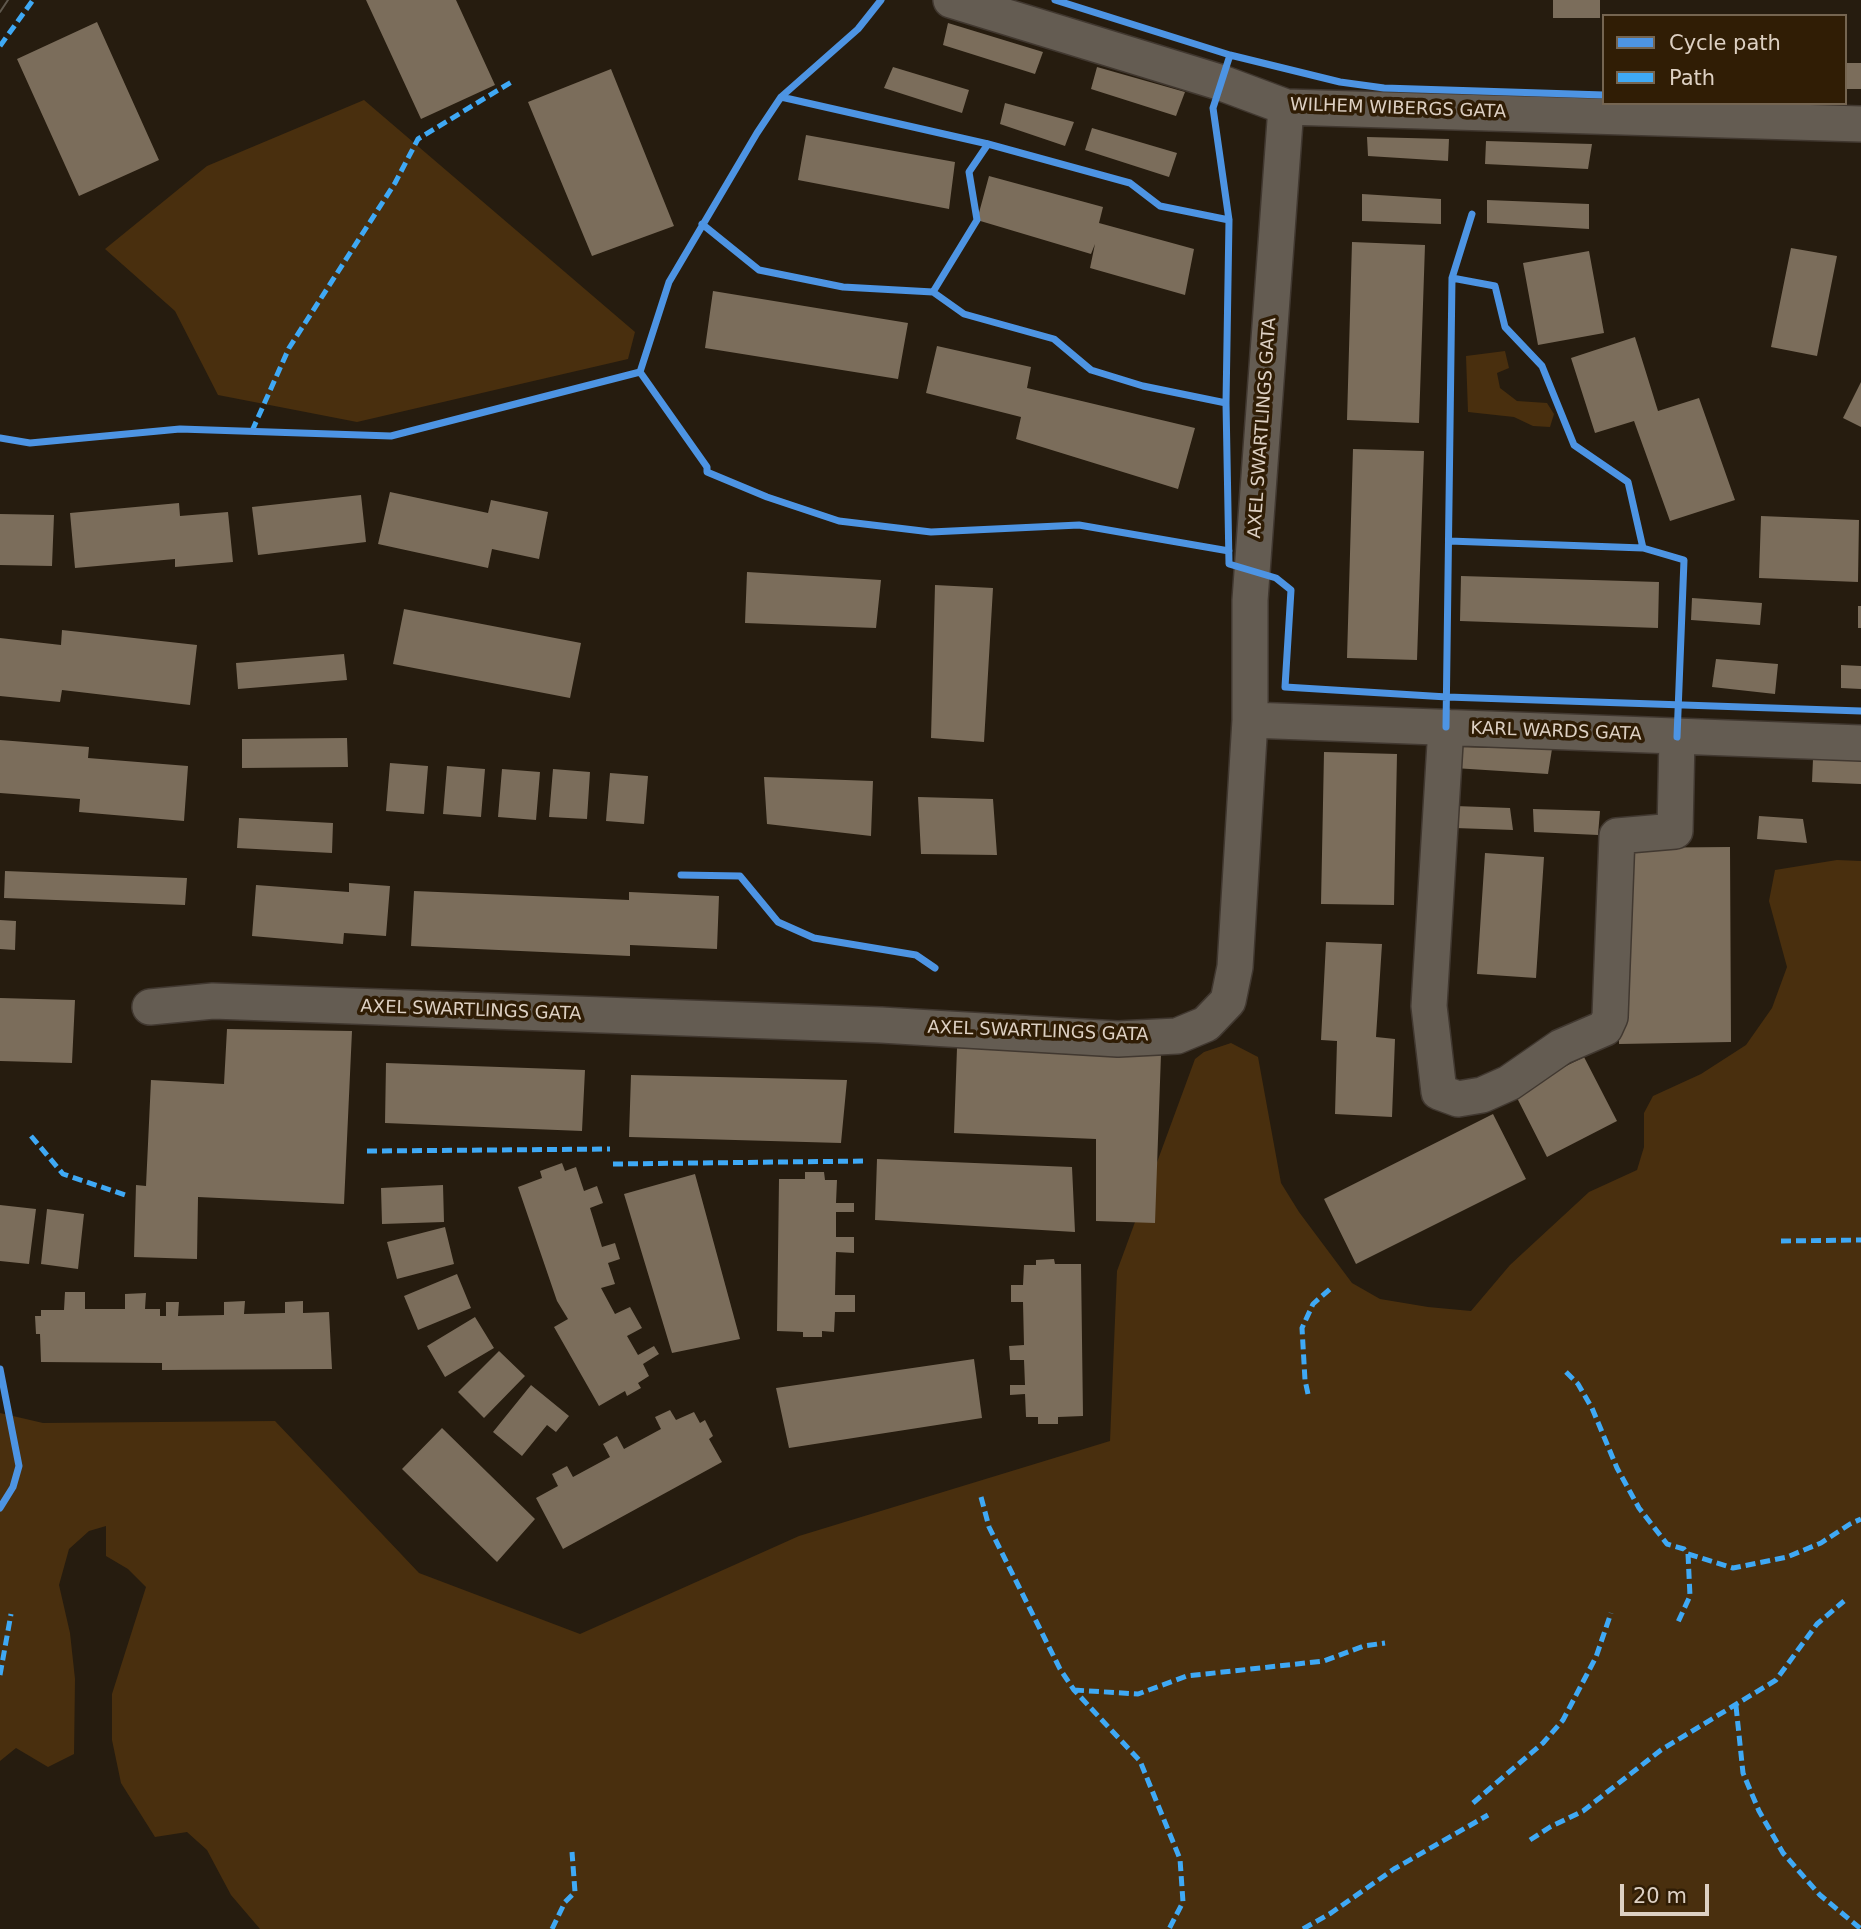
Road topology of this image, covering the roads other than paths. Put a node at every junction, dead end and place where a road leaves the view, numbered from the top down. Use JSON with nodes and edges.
{"nodes":[{"id":1,"x":951,"y":0,"type":"edge"},
{"id":2,"x":1286,"y":107,"type":"junction"},
{"id":3,"x":1861,"y":124,"type":"edge"},
{"id":4,"x":1250,"y":720,"type":"junction"},
{"id":5,"x":1446,"y":727,"type":"junction"},
{"id":6,"x":1677,"y":737,"type":"junction"},
{"id":7,"x":1861,"y":743,"type":"edge"},
{"id":8,"x":150,"y":1007,"type":"dead end"}],
"edges":[{"from":1,"to":2,"type":"street","name":"WILHEM WIBERGS GATA"},
{"from":2,"to":3,"type":"street","name":"WILHEM WIBERGS GATA"},
{"from":2,"to":4,"type":"street","name":"AXEL SWARTLINGS GATA"},
{"from":4,"to":5,"type":"street","name":"KARL WARDS GATA"},
{"from":4,"to":8,"type":"street","name":"AXEL SWARTLINGS GATA"},
{"from":5,"to":6,"type":"street","name":"KARL WARDS GATA"},
{"from":5,"to":6,"type":"street"},
{"from":6,"to":7,"type":"street","name":"KARL WARDS GATA"}]}
